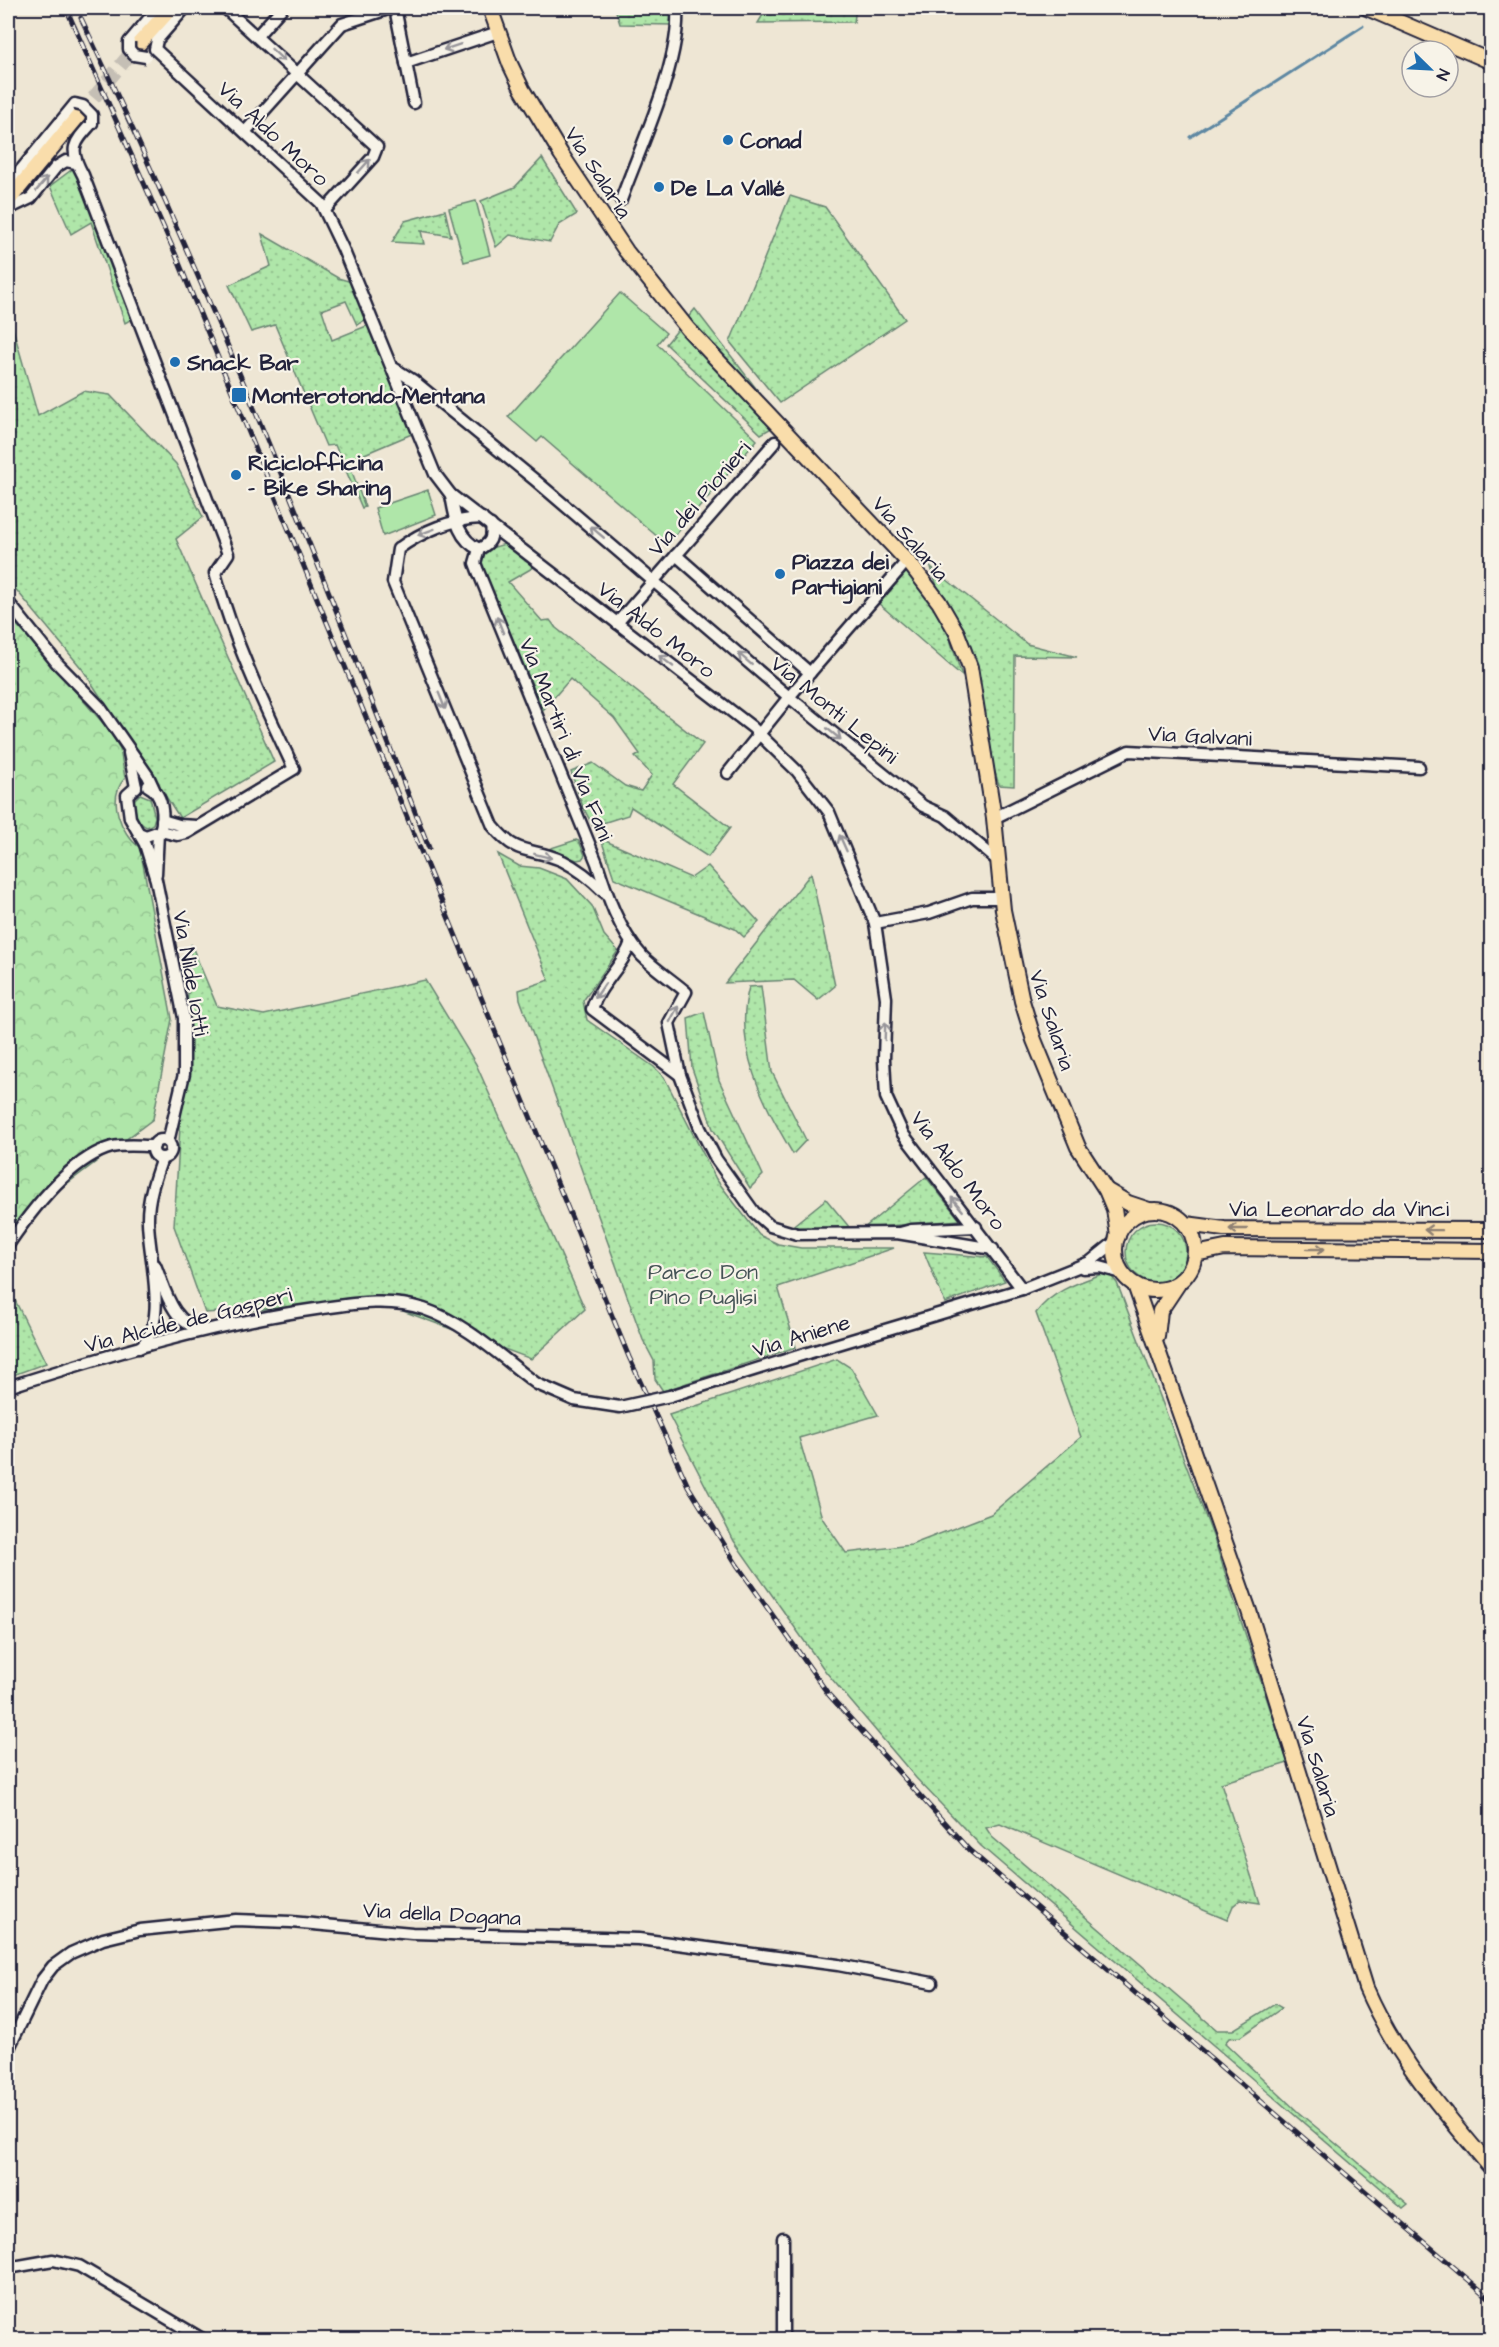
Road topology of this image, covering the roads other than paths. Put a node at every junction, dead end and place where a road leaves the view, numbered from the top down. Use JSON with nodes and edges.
{"nodes":[{"id":1,"x":158,"y":8,"type":"edge"},
{"id":2,"x":171,"y":8,"type":"edge"},
{"id":3,"x":185,"y":8,"type":"edge"},
{"id":4,"x":225,"y":8,"type":"edge"},
{"id":5,"x":282,"y":8,"type":"edge"},
{"id":6,"x":393,"y":8,"type":"edge"},
{"id":7,"x":490,"y":8,"type":"edge"},
{"id":8,"x":677,"y":8,"type":"edge"},
{"id":9,"x":1367,"y":8,"type":"edge"},
{"id":10,"x":498,"y":32,"type":"junction"},
{"id":11,"x":257,"y":36,"type":"junction"},
{"id":12,"x":137,"y":49,"type":"junction"},
{"id":13,"x":162,"y":56,"type":"junction"},
{"id":14,"x":406,"y":63,"type":"junction"},
{"id":15,"x":1491,"y":63,"type":"edge"},
{"id":16,"x":298,"y":73,"type":"junction"},
{"id":17,"x":414,"y":103,"type":"dead end"},
{"id":18,"x":77,"y":109,"type":"junction"},
{"id":19,"x":245,"y":132,"type":"junction"},
{"id":20,"x":76,"y":163,"type":"junction"},
{"id":21,"x":8,"y":192,"type":"edge"},
{"id":22,"x":621,"y":200,"type":"dead end"},
{"id":23,"x":8,"y":201,"type":"edge"},
{"id":24,"x":8,"y":209,"type":"edge"},
{"id":25,"x":325,"y":210,"type":"junction"},
{"id":26,"x":392,"y":367,"type":"junction"},
{"id":27,"x":775,"y":442,"type":"dead end"},
{"id":28,"x":451,"y":495,"type":"junction"},
{"id":29,"x":487,"y":521,"type":"junction"},
{"id":30,"x":456,"y":522,"type":"junction"},
{"id":31,"x":514,"y":542,"type":"junction"},
{"id":32,"x":483,"y":547,"type":"junction"},
{"id":33,"x":676,"y":555,"type":"junction"},
{"id":34,"x":908,"y":561,"type":"junction"},
{"id":35,"x":654,"y":580,"type":"junction"},
{"id":36,"x":8,"y":602,"type":"edge"},
{"id":37,"x":617,"y":623,"type":"junction"},
{"id":38,"x":810,"y":673,"type":"junction"},
{"id":39,"x":789,"y":697,"type":"junction"},
{"id":40,"x":760,"y":734,"type":"junction"},
{"id":41,"x":127,"y":747,"type":"junction"},
{"id":42,"x":1419,"y":766,"type":"dead end"},
{"id":43,"x":728,"y":773,"type":"dead end"},
{"id":44,"x":136,"y":787,"type":"junction"},
{"id":45,"x":154,"y":789,"type":"junction"},
{"id":46,"x":994,"y":818,"type":"junction"},
{"id":47,"x":160,"y":828,"type":"junction"},
{"id":48,"x":141,"y":834,"type":"junction"},
{"id":49,"x":997,"y":860,"type":"junction"},
{"id":50,"x":156,"y":880,"type":"junction"},
{"id":51,"x":606,"y":894,"type":"junction"},
{"id":52,"x":1002,"y":898,"type":"junction"},
{"id":53,"x":875,"y":923,"type":"junction"},
{"id":54,"x":631,"y":942,"type":"junction"},
{"id":55,"x":680,"y":1075,"type":"junction"},
{"id":56,"x":168,"y":1143,"type":"junction"},
{"id":57,"x":154,"y":1146,"type":"junction"},
{"id":58,"x":162,"y":1158,"type":"junction"},
{"id":59,"x":1106,"y":1190,"type":"junction"},
{"id":60,"x":1149,"y":1210,"type":"junction"},
{"id":61,"x":1186,"y":1224,"type":"junction"},
{"id":62,"x":976,"y":1227,"type":"junction"},
{"id":63,"x":1491,"y":1230,"type":"edge"},
{"id":64,"x":897,"y":1233,"type":"junction"},
{"id":65,"x":1117,"y":1238,"type":"junction"},
{"id":66,"x":8,"y":1245,"type":"edge"},
{"id":67,"x":994,"y":1249,"type":"junction"},
{"id":68,"x":1491,"y":1251,"type":"edge"},
{"id":69,"x":1195,"y":1254,"type":"junction"},
{"id":70,"x":153,"y":1260,"type":"junction"},
{"id":71,"x":1074,"y":1270,"type":"junction"},
{"id":72,"x":1122,"y":1273,"type":"junction"},
{"id":73,"x":1179,"y":1283,"type":"junction"},
{"id":74,"x":1135,"y":1285,"type":"junction"},
{"id":75,"x":1022,"y":1289,"type":"junction"},
{"id":76,"x":179,"y":1319,"type":"junction"},
{"id":77,"x":154,"y":1327,"type":"junction"},
{"id":78,"x":207,"y":1330,"type":"junction"},
{"id":79,"x":171,"y":1340,"type":"junction"},
{"id":80,"x":1158,"y":1348,"type":"junction"},
{"id":81,"x":137,"y":1349,"type":"junction"},
{"id":82,"x":537,"y":1384,"type":"joint"},
{"id":83,"x":8,"y":1387,"type":"edge"},
{"id":84,"x":932,"y":1983,"type":"dead end"},
{"id":85,"x":8,"y":2050,"type":"edge"},
{"id":86,"x":1491,"y":2169,"type":"edge"},
{"id":87,"x":783,"y":2238,"type":"dead end"},
{"id":88,"x":8,"y":2268,"type":"edge"},
{"id":89,"x":204,"y":2340,"type":"edge"},
{"id":90,"x":783,"y":2340,"type":"edge"}],
"edges":[{"from":1,"to":12,"type":"street"},
{"from":2,"to":12,"type":"main road"},
{"from":3,"to":13,"type":"street"},
{"from":4,"to":11,"type":"street"},
{"from":5,"to":11,"type":"street"},
{"from":6,"to":14,"type":"street"},
{"from":6,"to":16,"type":"street"},
{"from":7,"to":10,"type":"main road","name":"Via Salaria"},
{"from":8,"to":22,"type":"street"},
{"from":9,"to":15,"type":"main road"},
{"from":10,"to":14,"type":"street","one_way":true},
{"from":10,"to":34,"type":"main road","name":"Via Salaria"},
{"from":11,"to":16,"type":"street","one_way":true},
{"from":12,"to":13,"type":"street"},
{"from":13,"to":19,"type":"street","name":"Via Aldo Moro"},
{"from":14,"to":17,"type":"street"},
{"from":16,"to":19,"type":"street"},
{"from":25,"to":16,"type":"street","one_way":true},
{"from":18,"to":20,"type":"street","bridge":true},
{"from":18,"to":21,"type":"street"},
{"from":18,"to":23,"type":"main road"},
{"from":19,"to":25,"type":"street","name":"Via Aldo Moro"},
{"from":24,"to":20,"type":"street","one_way":true},
{"from":20,"to":47,"type":"street"},
{"from":25,"to":26,"type":"street","name":"Via Aldo Moro"},
{"from":26,"to":28,"type":"street","name":"Via Aldo Moro"},
{"from":35,"to":26,"type":"street","name":"Via Monti Lepini","one_way":true},
{"from":27,"to":33,"type":"street","name":"Via dei Pionieri"},
{"from":28,"to":29,"type":"street","name":"Via Aldo Moro"},
{"from":28,"to":30,"type":"street"},
{"from":29,"to":30,"type":"street"},
{"from":29,"to":31,"type":"street","name":"Via Aldo Moro"},
{"from":29,"to":32,"type":"street","name":"Via Martiri di Via Fani"},
{"from":30,"to":32,"type":"street"},
{"from":30,"to":51,"type":"street","one_way":true},
{"from":31,"to":32,"type":"street"},
{"from":31,"to":37,"type":"street","name":"Via Aldo Moro"},
{"from":51,"to":32,"type":"street","name":"Via Martiri di Via Fani","one_way":true},
{"from":33,"to":35,"type":"street","name":"Via dei Pionieri"},
{"from":33,"to":38,"type":"street"},
{"from":34,"to":38,"type":"street"},
{"from":34,"to":46,"type":"main road","name":"Via Salaria"},
{"from":35,"to":37,"type":"street"},
{"from":39,"to":35,"type":"street","name":"Via Monti Lepini","one_way":true},
{"from":36,"to":41,"type":"street","name":"Via Nilde Iotti"},
{"from":40,"to":37,"type":"street","name":"Via Aldo Moro","one_way":true},
{"from":38,"to":39,"type":"street"},
{"from":39,"to":40,"type":"street"},
{"from":39,"to":49,"type":"street","name":"Via Monti Lepini","one_way":true},
{"from":40,"to":43,"type":"street"},
{"from":53,"to":40,"type":"street","name":"Via Aldo Moro","one_way":true},
{"from":41,"to":44,"type":"street","name":"Via Nilde Iotti"},
{"from":41,"to":45,"type":"street","name":"Via Nilde Iotti"},
{"from":42,"to":46,"type":"street","name":"Via Galvani"},
{"from":44,"to":45,"type":"street"},
{"from":44,"to":48,"type":"street","name":"Via Nilde Iotti"},
{"from":45,"to":47,"type":"street"},
{"from":46,"to":49,"type":"main road","name":"Via Salaria"},
{"from":47,"to":48,"type":"street"},
{"from":47,"to":50,"type":"street","name":"Via Nilde Iotti"},
{"from":48,"to":50,"type":"street","name":"Via Nilde Iotti"},
{"from":49,"to":52,"type":"main road","name":"Via Salaria"},
{"from":50,"to":56,"type":"street","name":"Via Nilde Iotti"},
{"from":51,"to":54,"type":"street","name":"Via Martiri di Via Fani"},
{"from":52,"to":53,"type":"street"},
{"from":52,"to":59,"type":"main road","name":"Via Salaria"},
{"from":62,"to":53,"type":"street","name":"Via Aldo Moro","one_way":true},
{"from":55,"to":54,"type":"street","name":"Via Martiri di Via Fani","one_way":true},
{"from":54,"to":55,"type":"street","one_way":true},
{"from":55,"to":64,"type":"street","name":"Via Martiri di Via Fani"},
{"from":56,"to":57,"type":"street"},
{"from":56,"to":58,"type":"street"},
{"from":57,"to":58,"type":"street"},
{"from":57,"to":66,"type":"street"},
{"from":58,"to":70,"type":"street"},
{"from":59,"to":60,"type":"main road","name":"Via Salaria"},
{"from":59,"to":65,"type":"main road","name":"Via Salaria"},
{"from":60,"to":61,"type":"main road","name":"Via Salaria"},
{"from":60,"to":65,"type":"main road"},
{"from":63,"to":61,"type":"main road","name":"Via Leonardo da Vinci","one_way":true},
{"from":61,"to":69,"type":"main road"},
{"from":62,"to":64,"type":"street"},
{"from":62,"to":67,"type":"street","name":"Via Aldo Moro"},
{"from":64,"to":67,"type":"street"},
{"from":65,"to":71,"type":"street","name":"Via Aniene"},
{"from":65,"to":72,"type":"main road","name":"Via Salaria"},
{"from":67,"to":75,"type":"street","name":"Via Aldo Moro"},
{"from":69,"to":68,"type":"main road","name":"Via Leonardo da Vinci","one_way":true},
{"from":69,"to":73,"type":"main road","name":"Via Salaria"},
{"from":70,"to":76,"type":"street"},
{"from":70,"to":77,"type":"street"},
{"from":71,"to":72,"type":"street","name":"Via Aniene"},
{"from":71,"to":75,"type":"street","name":"Via Aniene"},
{"from":72,"to":74,"type":"main road","name":"Via Salaria"},
{"from":73,"to":74,"type":"main road"},
{"from":73,"to":80,"type":"main road","name":"Via Salaria"},
{"from":74,"to":80,"type":"main road","name":"Via Salaria"},
{"from":75,"to":82,"type":"street","name":"Via Aniene","bridge":true},
{"from":76,"to":78,"type":"street"},
{"from":76,"to":79,"type":"street"},
{"from":77,"to":79,"type":"street"},
{"from":77,"to":81,"type":"street"},
{"from":78,"to":79,"type":"street","name":"Via Alcide de Gasperi"},
{"from":78,"to":82,"type":"street","name":"Via Alcide de Gasperi"},
{"from":79,"to":81,"type":"street","name":"Via Alcide de Gasperi"},
{"from":80,"to":86,"type":"main road","name":"Via Salaria"},
{"from":81,"to":83,"type":"street","name":"Via Alcide de Gasperi"},
{"from":84,"to":85,"type":"street","name":"Via della Dogana"},
{"from":87,"to":90,"type":"street"},
{"from":88,"to":89,"type":"street"}]}
